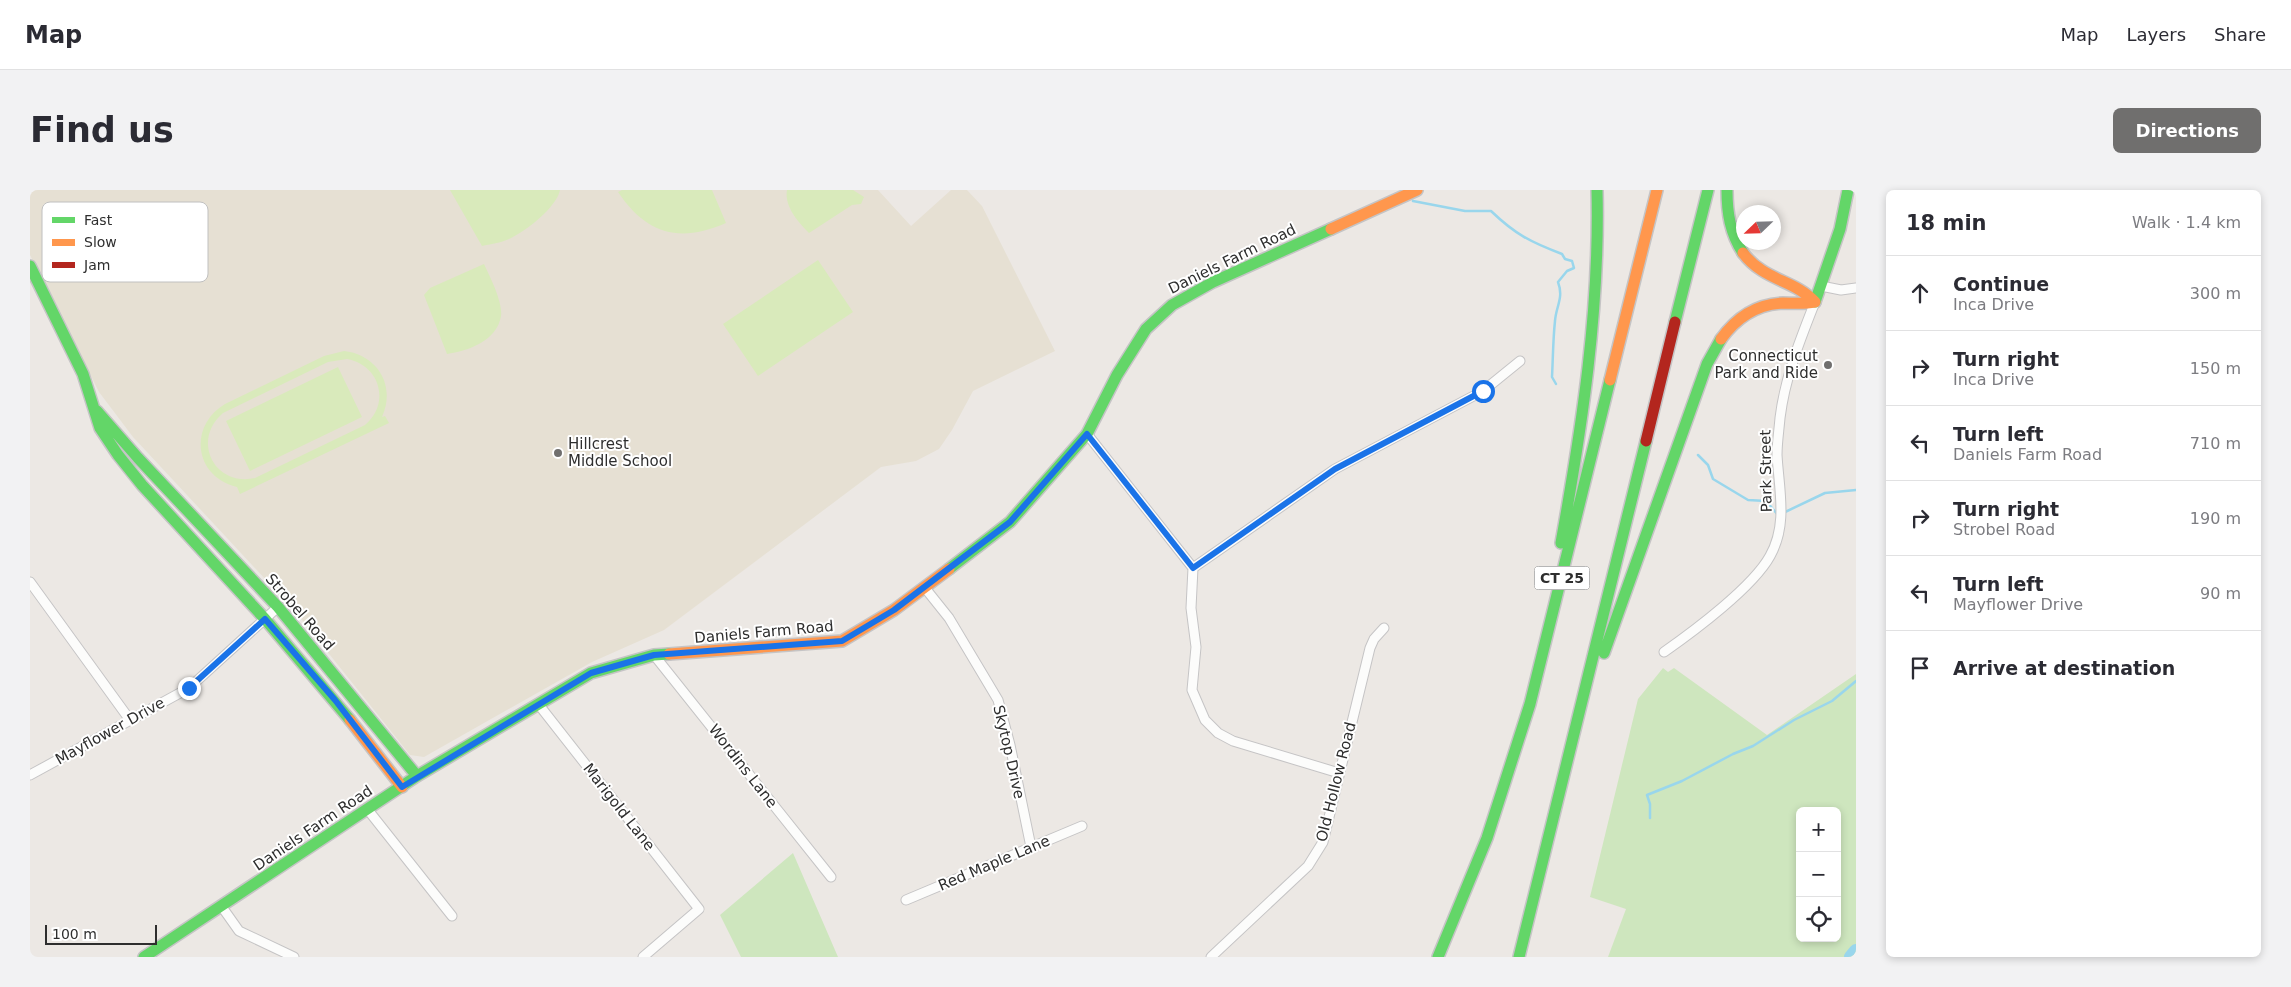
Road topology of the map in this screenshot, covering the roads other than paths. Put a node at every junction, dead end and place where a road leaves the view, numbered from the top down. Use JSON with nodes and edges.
{"nodes":[{"id":1,"x":1417,"y":190,"type":"edge"},
{"id":2,"x":1597,"y":190,"type":"edge"},
{"id":3,"x":1657,"y":190,"type":"edge"},
{"id":4,"x":1708,"y":190,"type":"edge"},
{"id":5,"x":1727,"y":190,"type":"edge"},
{"id":6,"x":1848,"y":190,"type":"edge"},
{"id":7,"x":1402,"y":192,"type":"edge"},
{"id":8,"x":30,"y":266,"type":"edge"},
{"id":9,"x":1822,"y":286,"type":"junction"},
{"id":10,"x":1856,"y":288,"type":"edge"},
{"id":11,"x":1815,"y":302,"type":"junction"},
{"id":12,"x":1520,"y":361,"type":"dead end"},
{"id":13,"x":97,"y":411,"type":"junction"},
{"id":14,"x":1087,"y":434,"type":"junction"},
{"id":15,"x":153,"y":475,"type":"junction"},
{"id":16,"x":142,"y":485,"type":"junction"},
{"id":17,"x":1193,"y":568,"type":"junction"},
{"id":18,"x":30,"y":582,"type":"edge"},
{"id":19,"x":925,"y":588,"type":"junction"},
{"id":20,"x":278,"y":607,"type":"junction"},
{"id":21,"x":265,"y":619,"type":"junction"},
{"id":22,"x":1384,"y":628,"type":"dead end"},
{"id":23,"x":1664,"y":652,"type":"dead end"},
{"id":24,"x":654,"y":655,"type":"junction"},
{"id":25,"x":1537,"y":677,"type":"junction"},
{"id":26,"x":539,"y":705,"type":"junction"},
{"id":27,"x":130,"y":720,"type":"junction"},
{"id":28,"x":1339,"y":773,"type":"junction"},
{"id":29,"x":30,"y":775,"type":"edge"},
{"id":30,"x":417,"y":776,"type":"junction"},
{"id":31,"x":1564,"y":781,"type":"junction"},
{"id":32,"x":402,"y":787,"type":"junction"},
{"id":33,"x":368,"y":810,"type":"junction"},
{"id":34,"x":1082,"y":826,"type":"dead end"},
{"id":35,"x":1031,"y":847,"type":"junction"},
{"id":36,"x":831,"y":878,"type":"dead end"},
{"id":37,"x":906,"y":900,"type":"dead end"},
{"id":38,"x":222,"y":907,"type":"junction"},
{"id":39,"x":452,"y":916,"type":"dead end"},
{"id":40,"x":144,"y":957,"type":"edge"},
{"id":41,"x":294,"y":957,"type":"edge"},
{"id":42,"x":643,"y":957,"type":"edge"},
{"id":43,"x":1211,"y":957,"type":"edge"},
{"id":44,"x":1438,"y":957,"type":"edge"},
{"id":45,"x":1520,"y":957,"type":"edge"}],
"edges":[{"from":1,"to":7,"type":"main road","name":"Daniels Farm Road"},
{"from":2,"to":25,"type":"main road"},
{"from":3,"to":25,"type":"main road","number":"CT 25"},
{"from":4,"to":31,"type":"main road","number":"CT 25"},
{"from":5,"to":11,"type":"main road"},
{"from":6,"to":9,"type":"main road","name":"Park Street"},
{"from":7,"to":14,"type":"main road","name":"Daniels Farm Road"},
{"from":8,"to":13,"type":"main road","name":"Strobel Road"},
{"from":9,"to":10,"type":"street"},
{"from":9,"to":11,"type":"main road","name":"Park Street"},
{"from":11,"to":23,"type":"street","name":"Park Street"},
{"from":11,"to":31,"type":"main road"},
{"from":12,"to":17,"type":"street"},
{"from":13,"to":15,"type":"main road","name":"Strobel Road"},
{"from":13,"to":16,"type":"main road","name":"Strobel Road"},
{"from":14,"to":17,"type":"street"},
{"from":14,"to":19,"type":"main road","name":"Daniels Farm Road"},
{"from":15,"to":16,"type":"main road"},
{"from":15,"to":20,"type":"main road","name":"Strobel Road"},
{"from":16,"to":21,"type":"main road","name":"Strobel Road"},
{"from":17,"to":28,"type":"street"},
{"from":18,"to":27,"type":"street"},
{"from":19,"to":24,"type":"main road","name":"Daniels Farm Road"},
{"from":19,"to":35,"type":"street","name":"Skytop Drive"},
{"from":20,"to":21,"type":"street","name":"Mayflower Drive"},
{"from":20,"to":30,"type":"main road","name":"Strobel Road"},
{"from":21,"to":27,"type":"street","name":"Mayflower Drive"},
{"from":21,"to":32,"type":"main road","name":"Strobel Road"},
{"from":22,"to":28,"type":"street","name":"Old Hollow Road"},
{"from":24,"to":26,"type":"main road","name":"Daniels Farm Road"},
{"from":24,"to":36,"type":"street","name":"Wordins Lane"},
{"from":25,"to":44,"type":"main road","number":"CT 25"},
{"from":26,"to":30,"type":"main road","name":"Daniels Farm Road"},
{"from":26,"to":42,"type":"street","name":"Marigold Lane"},
{"from":27,"to":29,"type":"street","name":"Mayflower Drive"},
{"from":28,"to":43,"type":"street","name":"Old Hollow Road"},
{"from":30,"to":32,"type":"main road","name":"Daniels Farm Road"},
{"from":31,"to":45,"type":"main road","number":"CT 25"},
{"from":32,"to":33,"type":"main road","name":"Daniels Farm Road"},
{"from":33,"to":38,"type":"main road","name":"Daniels Farm Road"},
{"from":33,"to":39,"type":"street"},
{"from":34,"to":35,"type":"street","name":"Red Maple Lane"},
{"from":35,"to":37,"type":"street","name":"Red Maple Lane"},
{"from":38,"to":40,"type":"main road","name":"Daniels Farm Road"},
{"from":38,"to":41,"type":"street"}]}
